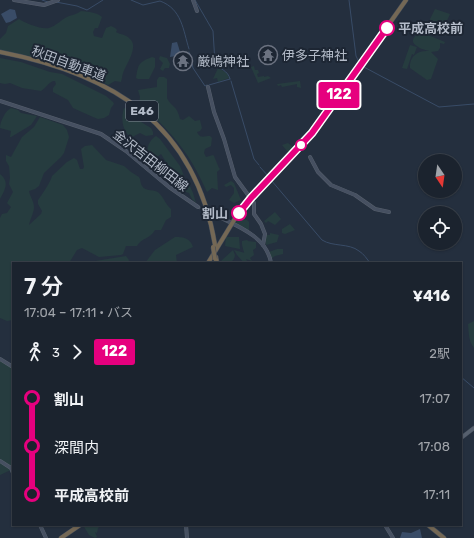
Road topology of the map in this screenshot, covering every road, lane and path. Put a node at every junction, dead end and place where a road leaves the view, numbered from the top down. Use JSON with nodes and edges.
{"nodes":[{"id":1,"x":14,"y":0,"type":"edge"},
{"id":2,"x":193,"y":0,"type":"edge"},
{"id":3,"x":406,"y":0,"type":"edge"},
{"id":4,"x":55,"y":1,"type":"edge"},
{"id":5,"x":197,"y":11,"type":"dead end"},
{"id":6,"x":0,"y":53,"type":"edge"},
{"id":7,"x":208,"y":87,"type":"dead end"},
{"id":8,"x":0,"y":101,"type":"edge"},
{"id":9,"x":310,"y":157,"type":"dead end"},
{"id":10,"x":251,"y":198,"type":"junction"},
{"id":11,"x":198,"y":207,"type":"tunnel mouth"},
{"id":12,"x":389,"y":212,"type":"dead end"},
{"id":13,"x":213,"y":214,"type":"tunnel mouth"},
{"id":14,"x":232,"y":224,"type":"junction"},
{"id":15,"x":263,"y":245,"type":"junction"},
{"id":16,"x":216,"y":260,"type":"edge"},
{"id":17,"x":209,"y":262,"type":"edge"},
{"id":18,"x":271,"y":262,"type":"edge"},
{"id":19,"x":0,"y":359,"type":"edge"},
{"id":20,"x":12,"y":366,"type":"edge"},
{"id":21,"x":474,"y":428,"type":"edge"},
{"id":22,"x":462,"y":437,"type":"edge"},
{"id":23,"x":0,"y":461,"type":"edge"},
{"id":24,"x":12,"y":470,"type":"edge"},
{"id":25,"x":40,"y":526,"type":"edge"},
{"id":26,"x":79,"y":526,"type":"edge"},
{"id":27,"x":186,"y":526,"type":"edge"},
{"id":28,"x":385,"y":526,"type":"edge"},
{"id":29,"x":429,"y":526,"type":"edge"},
{"id":30,"x":433,"y":526,"type":"edge"},
{"id":31,"x":46,"y":538,"type":"edge"},
{"id":32,"x":61,"y":538,"type":"edge"},
{"id":33,"x":187,"y":538,"type":"edge"},
{"id":34,"x":393,"y":538,"type":"edge"},
{"id":35,"x":446,"y":538,"type":"edge"}],
"edges":[{"from":1,"to":4,"type":"street"},
{"from":2,"to":5,"type":"street"},
{"from":3,"to":10,"type":"highway"},
{"from":6,"to":16,"type":"highway","name":"秋田自動車道","number":"E46","bridge":true},
{"from":7,"to":10,"type":"street"},
{"from":8,"to":11,"type":"street","name":"金沢吉田柳田線"},
{"from":9,"to":12,"type":"street"},
{"from":10,"to":14,"type":"highway"},
{"from":10,"to":15,"type":"street"},
{"from":13,"to":14,"type":"street"},
{"from":14,"to":15,"type":"street"},
{"from":14,"to":17,"type":"highway"},
{"from":15,"to":18,"type":"street"},
{"from":19,"to":20,"type":"street"},
{"from":21,"to":22,"type":"main road"},
{"from":23,"to":24,"type":"street"},
{"from":25,"to":31,"type":"street"},
{"from":26,"to":32,"type":"highway"},
{"from":27,"to":33,"type":"street"},
{"from":28,"to":34,"type":"street"},
{"from":29,"to":35,"type":"highway"},
{"from":30,"to":35,"type":"highway"}]}
